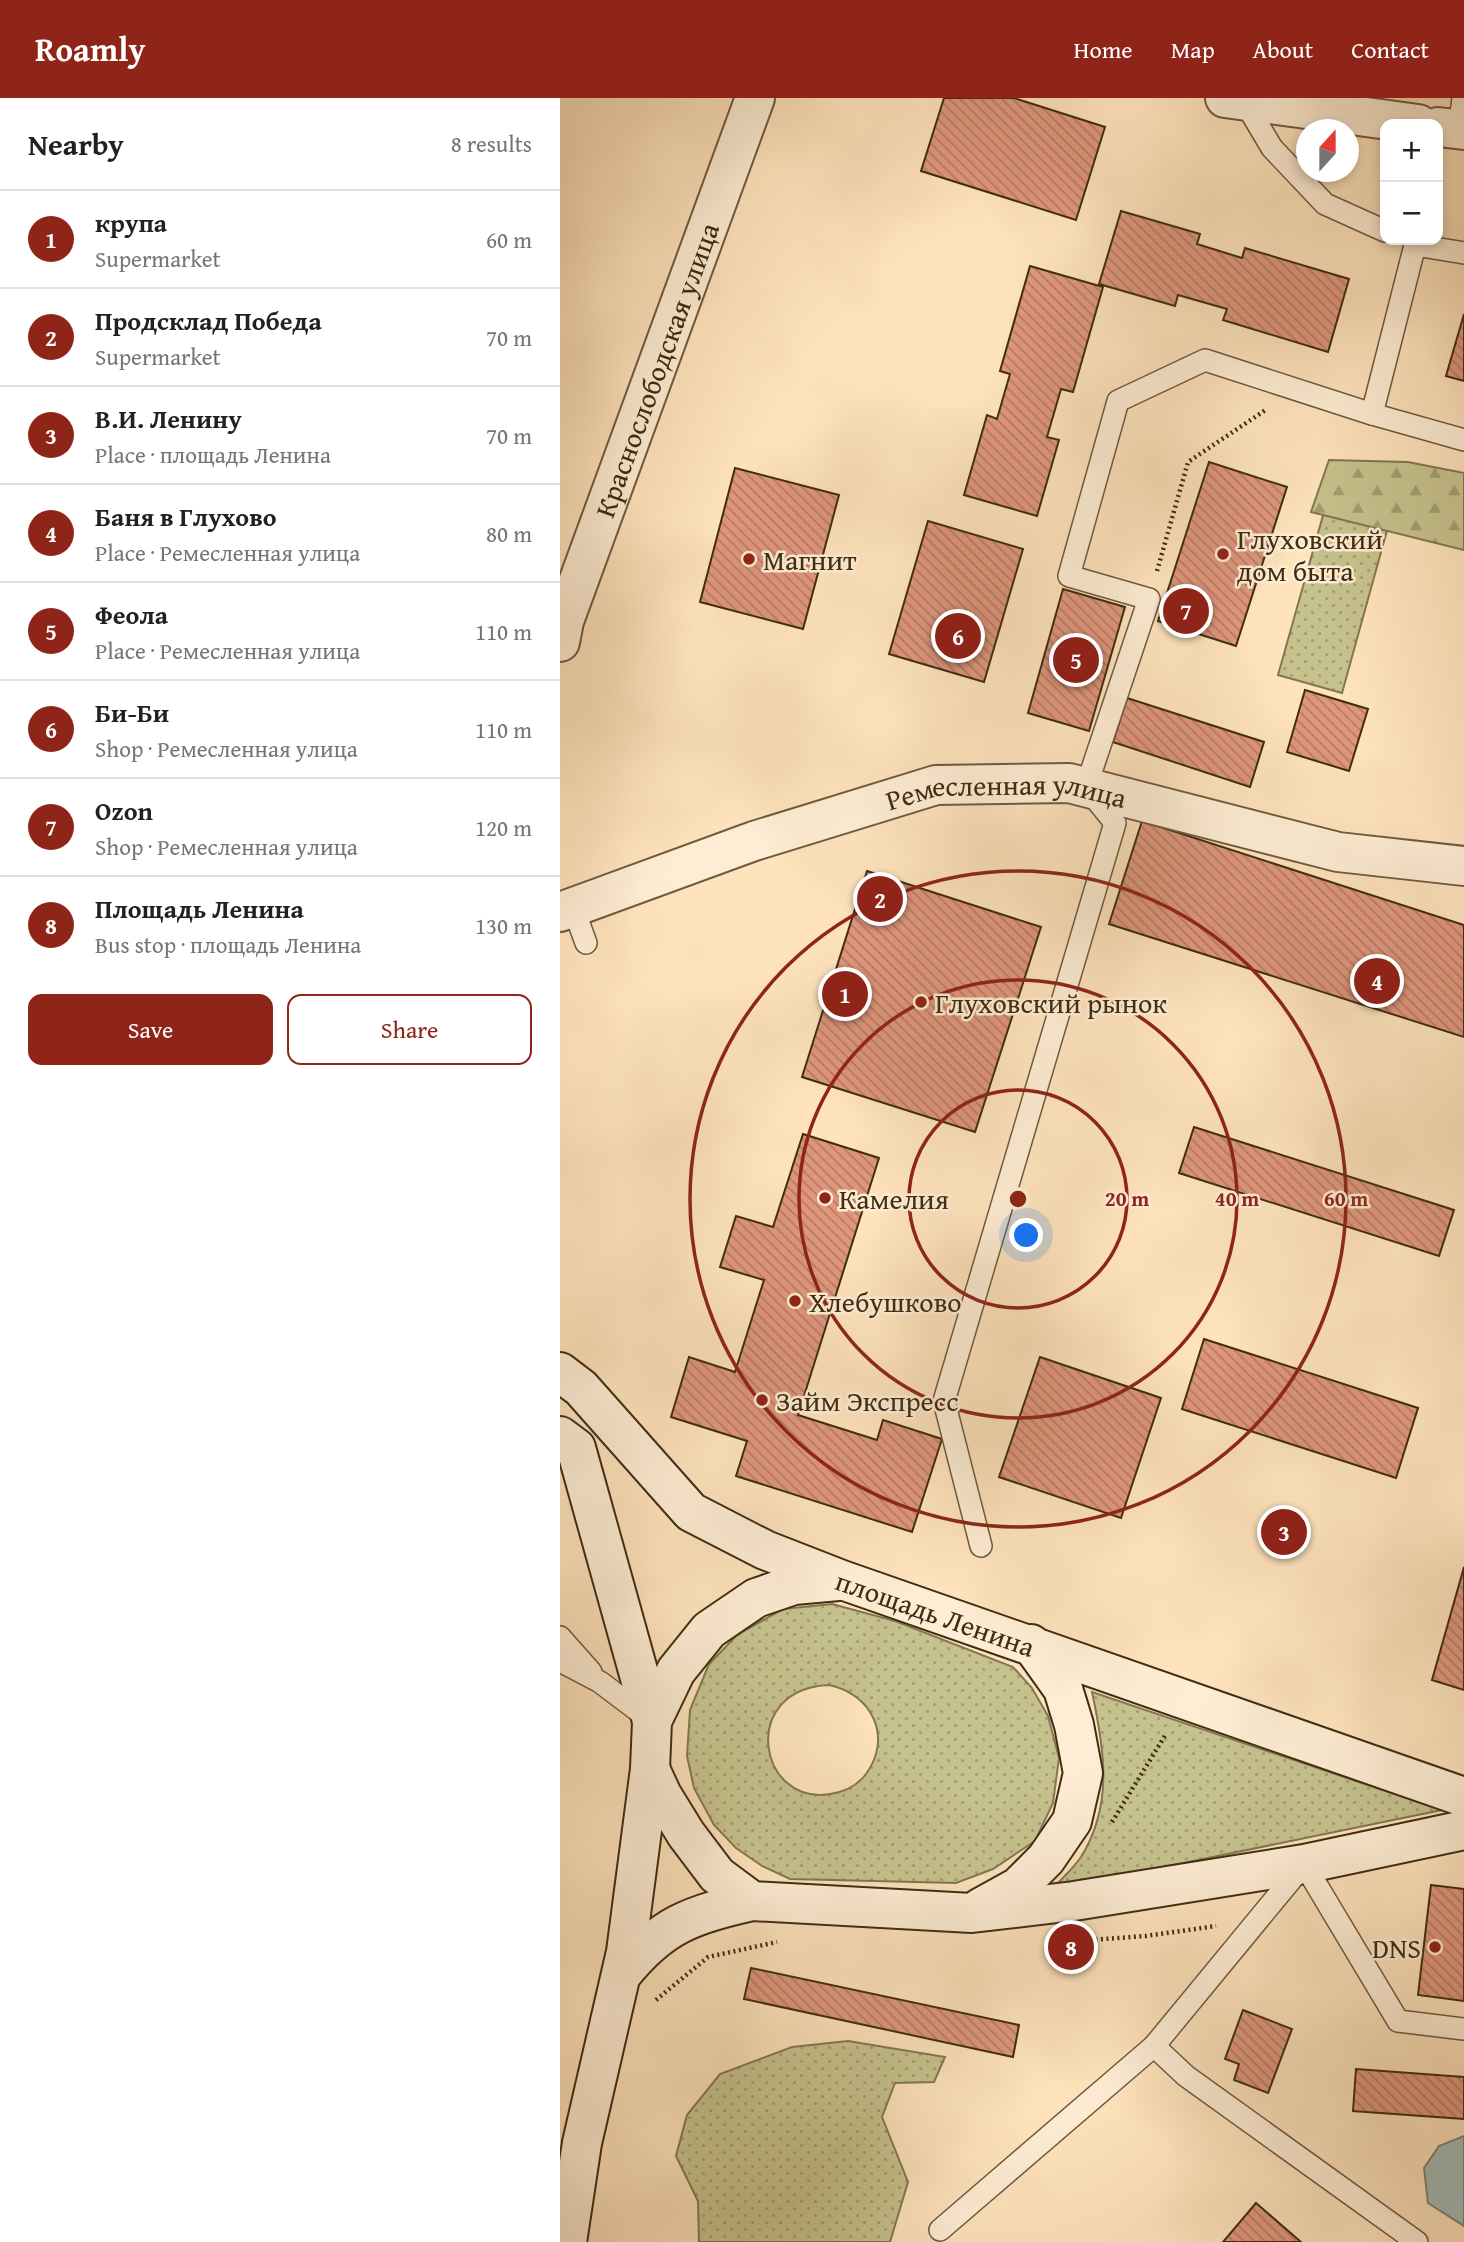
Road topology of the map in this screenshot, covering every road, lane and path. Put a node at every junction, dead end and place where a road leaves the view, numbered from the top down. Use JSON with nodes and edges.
{"nodes":[{"id":1,"x":754,"y":98,"type":"edge"},
{"id":2,"x":1235,"y":99,"type":"edge"},
{"id":3,"x":1381,"y":119,"type":"edge"},
{"id":4,"x":1380,"y":229,"type":"edge"},
{"id":5,"x":1409,"y":245,"type":"edge"},
{"id":6,"x":1420,"y":245,"type":"edge"},
{"id":7,"x":1464,"y":253,"type":"edge"},
{"id":8,"x":1297,"y":390,"type":"junction"},
{"id":9,"x":1372,"y":414,"type":"junction"},
{"id":10,"x":1464,"y":440,"type":"edge"},
{"id":11,"x":1149,"y":599,"type":"junction"},
{"id":12,"x":560,"y":642,"type":"edge"},
{"id":13,"x":1086,"y":787,"type":"junction"},
{"id":14,"x":1464,"y":866,"type":"edge"},
{"id":15,"x":566,"y":909,"type":"edge"},
{"id":16,"x":586,"y":943,"type":"dead end"},
{"id":17,"x":560,"y":1372,"type":"edge"},
{"id":18,"x":560,"y":1436,"type":"edge"},
{"id":19,"x":981,"y":1546,"type":"dead end"},
{"id":20,"x":842,"y":1580,"type":"junction"},
{"id":21,"x":560,"y":1637,"type":"edge"},
{"id":22,"x":1031,"y":1644,"type":"junction"},
{"id":23,"x":560,"y":1661,"type":"edge"},
{"id":24,"x":639,"y":1677,"type":"junction"},
{"id":25,"x":600,"y":1682,"type":"junction"},
{"id":26,"x":652,"y":1721,"type":"junction"},
{"id":27,"x":1166,"y":1734,"type":"dead end"},
{"id":28,"x":650,"y":1769,"type":"junction"},
{"id":29,"x":1464,"y":1797,"type":"edge"},
{"id":30,"x":1111,"y":1825,"type":"dead end"},
{"id":31,"x":1464,"y":1830,"type":"edge"},
{"id":32,"x":1304,"y":1864,"type":"junction"},
{"id":33,"x":752,"y":1901,"type":"junction"},
{"id":34,"x":972,"y":1913,"type":"junction"},
{"id":35,"x":1259,"y":1919,"type":"junction"},
{"id":36,"x":1077,"y":1940,"type":"dead end"},
{"id":37,"x":781,"y":1941,"type":"dead end"},
{"id":38,"x":622,"y":1974,"type":"junction"},
{"id":39,"x":653,"y":2010,"type":"dead end"},
{"id":40,"x":1464,"y":2029,"type":"edge"},
{"id":41,"x":1154,"y":2046,"type":"junction"},
{"id":42,"x":940,"y":2230,"type":"dead end"},
{"id":43,"x":567,"y":2242,"type":"edge"},
{"id":44,"x":1417,"y":2242,"type":"edge"}],
"edges":[{"from":1,"to":12,"type":"street","name":"Краснослободская улица"},
{"from":2,"to":3,"type":"street"},
{"from":2,"to":4,"type":"lane"},
{"from":5,"to":9,"type":"lane"},
{"from":6,"to":7,"type":"lane"},
{"from":8,"to":9,"type":"lane"},
{"from":8,"to":11,"type":"path"},
{"from":8,"to":11,"type":"lane"},
{"from":9,"to":10,"type":"lane"},
{"from":11,"to":13,"type":"lane"},
{"from":13,"to":14,"type":"street","name":"Ремесленная улица"},
{"from":13,"to":15,"type":"street","name":"Ремесленная улица"},
{"from":13,"to":19,"type":"lane"},
{"from":15,"to":16,"type":"lane"},
{"from":17,"to":20,"type":"street"},
{"from":18,"to":24,"type":"street"},
{"from":20,"to":22,"type":"street","name":"площадь Ленина"},
{"from":20,"to":26,"type":"street","name":"площадь Ленина"},
{"from":21,"to":25,"type":"lane"},
{"from":22,"to":29,"type":"street"},
{"from":22,"to":34,"type":"street","name":"площадь Ленина"},
{"from":23,"to":25,"type":"lane"},
{"from":24,"to":25,"type":"lane"},
{"from":24,"to":26,"type":"street"},
{"from":25,"to":26,"type":"lane"},
{"from":26,"to":28,"type":"street","name":"площадь Ленина"},
{"from":27,"to":30,"type":"path"},
{"from":28,"to":33,"type":"street","name":"площадь Ленина"},
{"from":28,"to":38,"type":"street"},
{"from":31,"to":32,"type":"street"},
{"from":32,"to":34,"type":"street"},
{"from":32,"to":35,"type":"lane"},
{"from":32,"to":40,"type":"lane"},
{"from":33,"to":34,"type":"street"},
{"from":33,"to":38,"type":"street"},
{"from":35,"to":36,"type":"path"},
{"from":35,"to":41,"type":"lane"},
{"from":37,"to":39,"type":"path"},
{"from":38,"to":43,"type":"street"},
{"from":41,"to":42,"type":"lane"},
{"from":41,"to":44,"type":"lane"}]}
